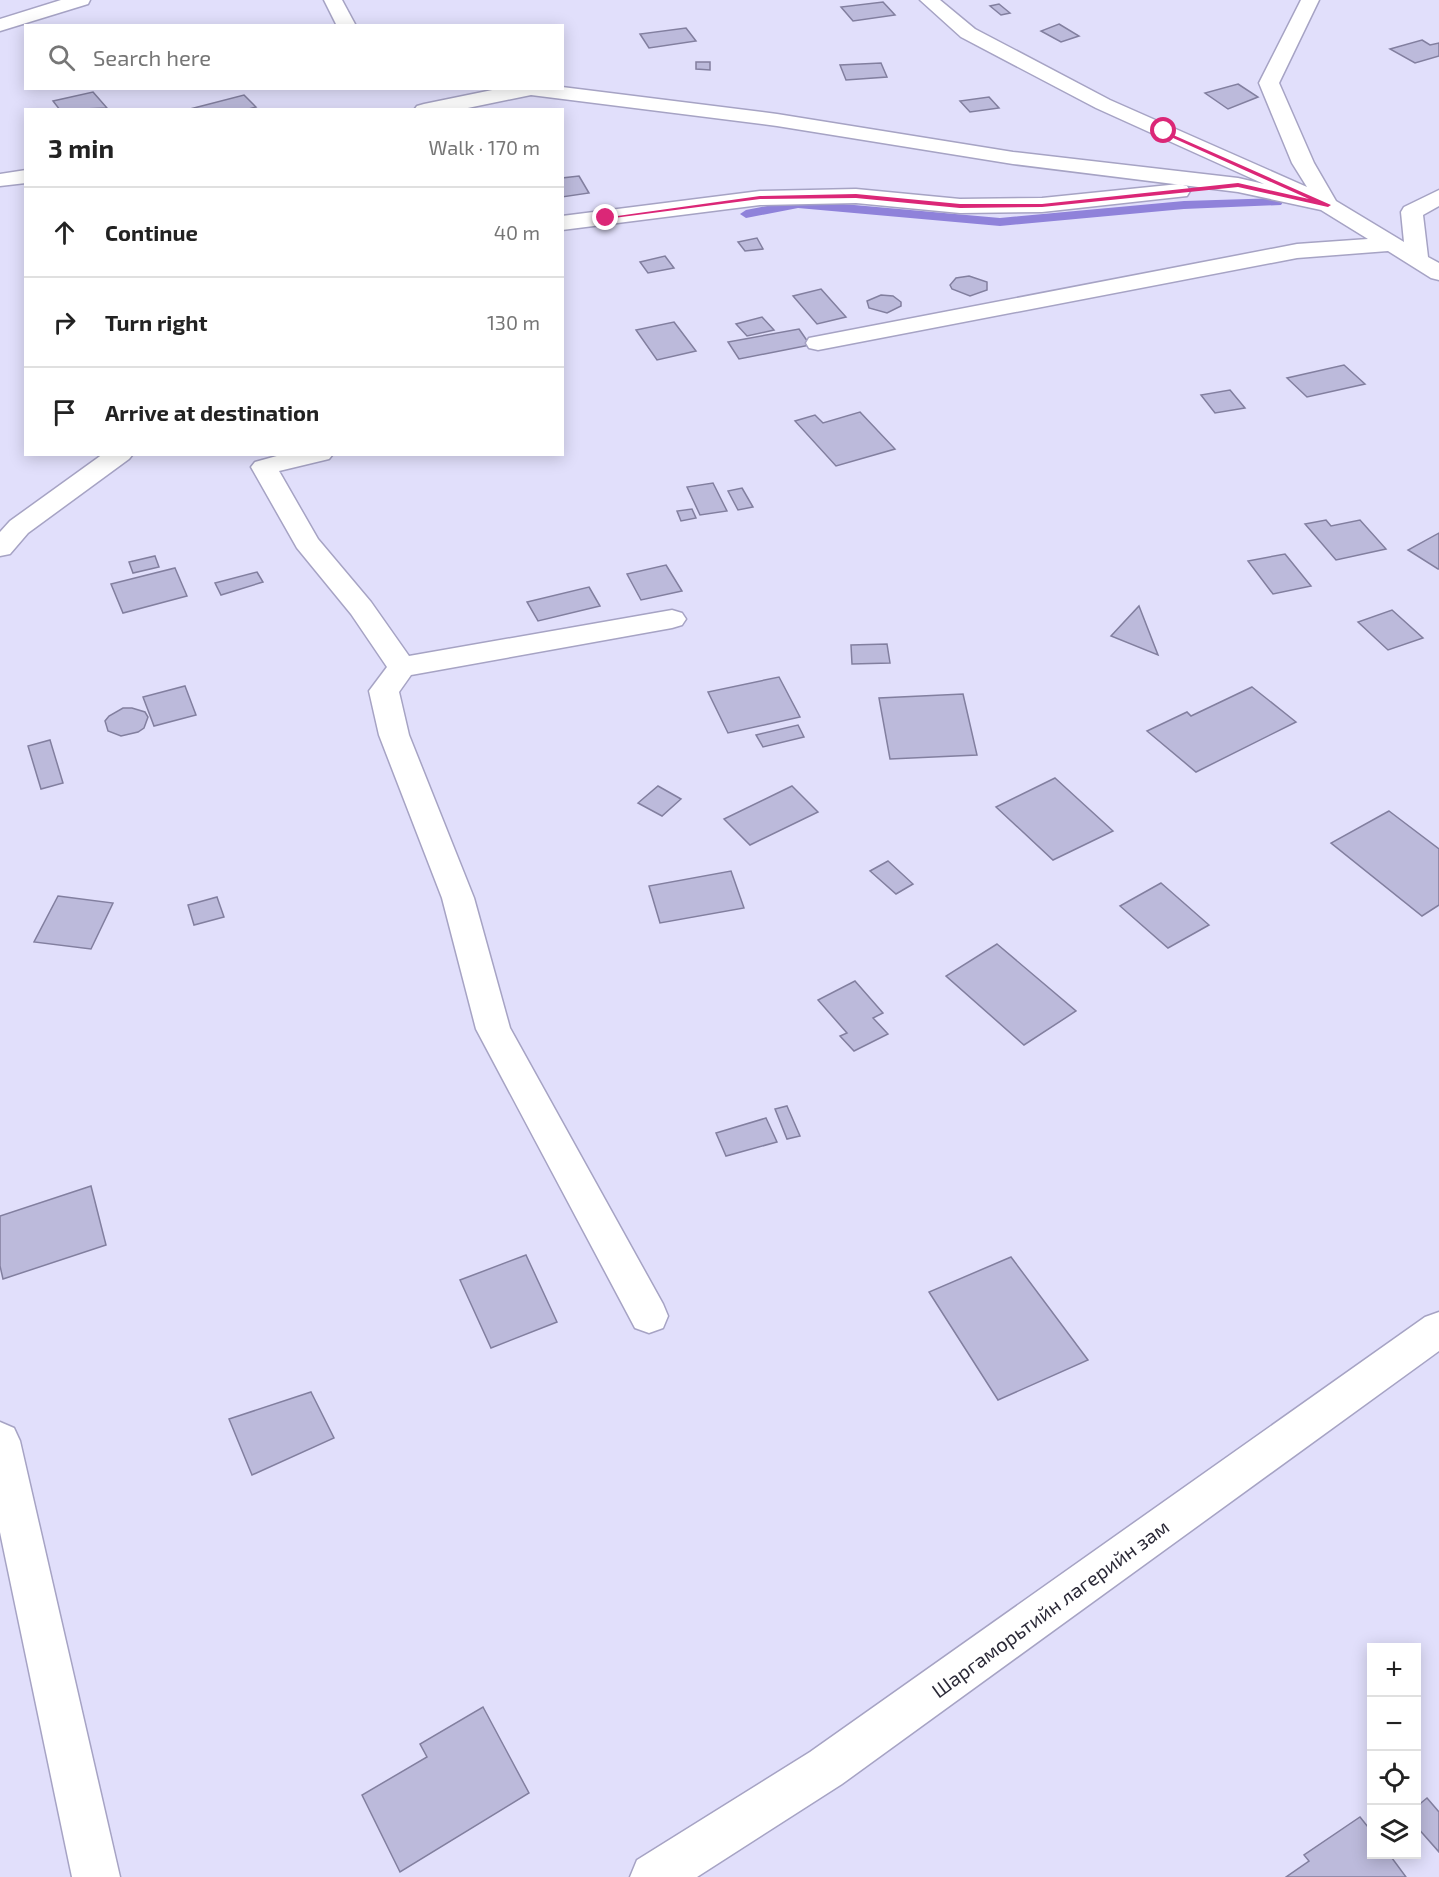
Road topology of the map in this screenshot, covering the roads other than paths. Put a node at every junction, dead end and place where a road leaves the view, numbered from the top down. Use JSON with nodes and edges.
{"nodes":[{"id":1,"x":81,"y":0,"type":"edge"},
{"id":2,"x":333,"y":0,"type":"edge"},
{"id":3,"x":929,"y":0,"type":"edge"},
{"id":4,"x":1310,"y":0,"type":"edge"},
{"id":5,"x":0,"y":24,"type":"edge"},
{"id":6,"x":346,"y":24,"type":"edge"},
{"id":7,"x":525,"y":90,"type":"edge"},
{"id":8,"x":538,"y":90,"type":"edge"},
{"id":9,"x":434,"y":108,"type":"edge"},
{"id":10,"x":24,"y":176,"type":"edge"},
{"id":11,"x":0,"y":180,"type":"edge"},
{"id":12,"x":1238,"y":185,"type":"junction"},
{"id":13,"x":1439,"y":197,"type":"edge"},
{"id":14,"x":1328,"y":205,"type":"junction"},
{"id":15,"x":564,"y":223,"type":"edge"},
{"id":16,"x":1393,"y":244,"type":"junction"},
{"id":17,"x":1417,"y":259,"type":"junction"},
{"id":18,"x":1439,"y":273,"type":"edge"},
{"id":19,"x":818,"y":343,"type":"dead end"},
{"id":20,"x":117,"y":456,"type":"edge"},
{"id":21,"x":312,"y":456,"type":"edge"},
{"id":22,"x":0,"y":548,"type":"edge"},
{"id":23,"x":672,"y":619,"type":"dead end"},
{"id":24,"x":402,"y":668,"type":"junction"},
{"id":25,"x":649,"y":1316,"type":"dead end"},
{"id":26,"x":1439,"y":1329,"type":"edge"},
{"id":27,"x":0,"y":1441,"type":"edge"},
{"id":28,"x":96,"y":1877,"type":"edge"},
{"id":29,"x":654,"y":1877,"type":"edge"}],
"edges":[{"from":1,"to":5,"type":"street"},
{"from":2,"to":6,"type":"street"},
{"from":3,"to":14,"type":"street"},
{"from":4,"to":14,"type":"street"},
{"from":7,"to":9,"type":"street"},
{"from":8,"to":12,"type":"street"},
{"from":10,"to":11,"type":"street"},
{"from":12,"to":14,"type":"street"},
{"from":12,"to":15,"type":"street"},
{"from":13,"to":17,"type":"street"},
{"from":14,"to":16,"type":"street"},
{"from":16,"to":17,"type":"street"},
{"from":16,"to":19,"type":"street"},
{"from":17,"to":18,"type":"street"},
{"from":20,"to":22,"type":"street"},
{"from":21,"to":24,"type":"street"},
{"from":23,"to":24,"type":"street"},
{"from":24,"to":25,"type":"street"},
{"from":26,"to":29,"type":"street","name":"Шаргаморьтийн лагерийн зам"},
{"from":27,"to":28,"type":"street"}]}
